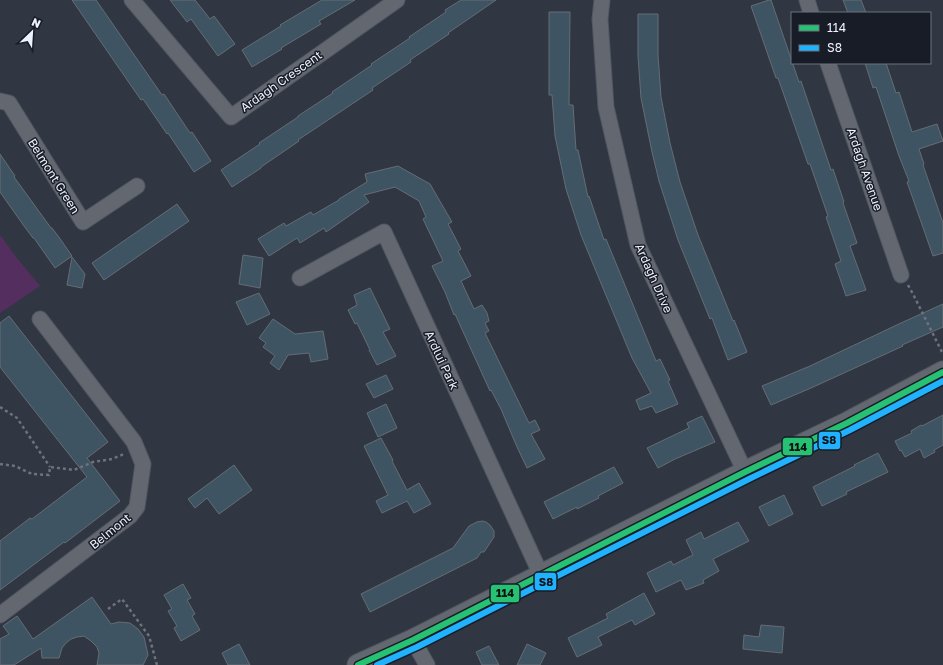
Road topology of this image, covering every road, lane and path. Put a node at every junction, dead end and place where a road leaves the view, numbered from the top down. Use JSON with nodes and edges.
{"nodes":[{"id":1,"x":132,"y":0,"type":"edge"},
{"id":2,"x":397,"y":0,"type":"edge"},
{"id":3,"x":602,"y":0,"type":"edge"},
{"id":4,"x":806,"y":0,"type":"edge"},
{"id":5,"x":811,"y":12,"type":"edge"},
{"id":6,"x":828,"y":64,"type":"edge"},
{"id":7,"x":0,"y":101,"type":"edge"},
{"id":8,"x":137,"y":186,"type":"dead end"},
{"id":9,"x":901,"y":275,"type":"joint"},
{"id":10,"x":300,"y":278,"type":"dead end"},
{"id":11,"x":40,"y":319,"type":"dead end"},
{"id":12,"x":943,"y":354,"type":"edge"},
{"id":13,"x":943,"y":372,"type":"edge"},
{"id":14,"x":0,"y":406,"type":"edge"},
{"id":15,"x":137,"y":449,"type":"junction"},
{"id":16,"x":0,"y":464,"type":"edge"},
{"id":17,"x":50,"y":467,"type":"junction"},
{"id":18,"x":745,"y":472,"type":"junction"},
{"id":19,"x":541,"y":575,"type":"junction"},
{"id":20,"x":108,"y":609,"type":"dead end"},
{"id":21,"x":0,"y":615,"type":"edge"},
{"id":22,"x":413,"y":640,"type":"junction"},
{"id":23,"x":157,"y":665,"type":"edge"},
{"id":24,"x":358,"y":665,"type":"edge"},
{"id":25,"x":427,"y":665,"type":"edge"}],
"edges":[{"from":1,"to":2,"type":"street","name":"Ardagh Crescent"},
{"from":3,"to":18,"type":"street","name":"Ardagh Drive"},
{"from":4,"to":5,"type":"street"},
{"from":6,"to":9,"type":"street","name":"Ardagh Avenue"},
{"from":7,"to":8,"type":"street","name":"Belmont Green"},
{"from":9,"to":12,"type":"path"},
{"from":10,"to":19,"type":"street","name":"Ardlui Park"},
{"from":11,"to":15,"type":"street","name":"Belmont"},
{"from":13,"to":18,"type":"main road"},
{"from":14,"to":17,"type":"path"},
{"from":15,"to":17,"type":"path"},
{"from":15,"to":21,"type":"street","name":"Belmont"},
{"from":16,"to":17,"type":"path"},
{"from":18,"to":19,"type":"main road"},
{"from":19,"to":22,"type":"main road"},
{"from":20,"to":23,"type":"path"},
{"from":22,"to":24,"type":"main road"},
{"from":22,"to":25,"type":"street"}]}
